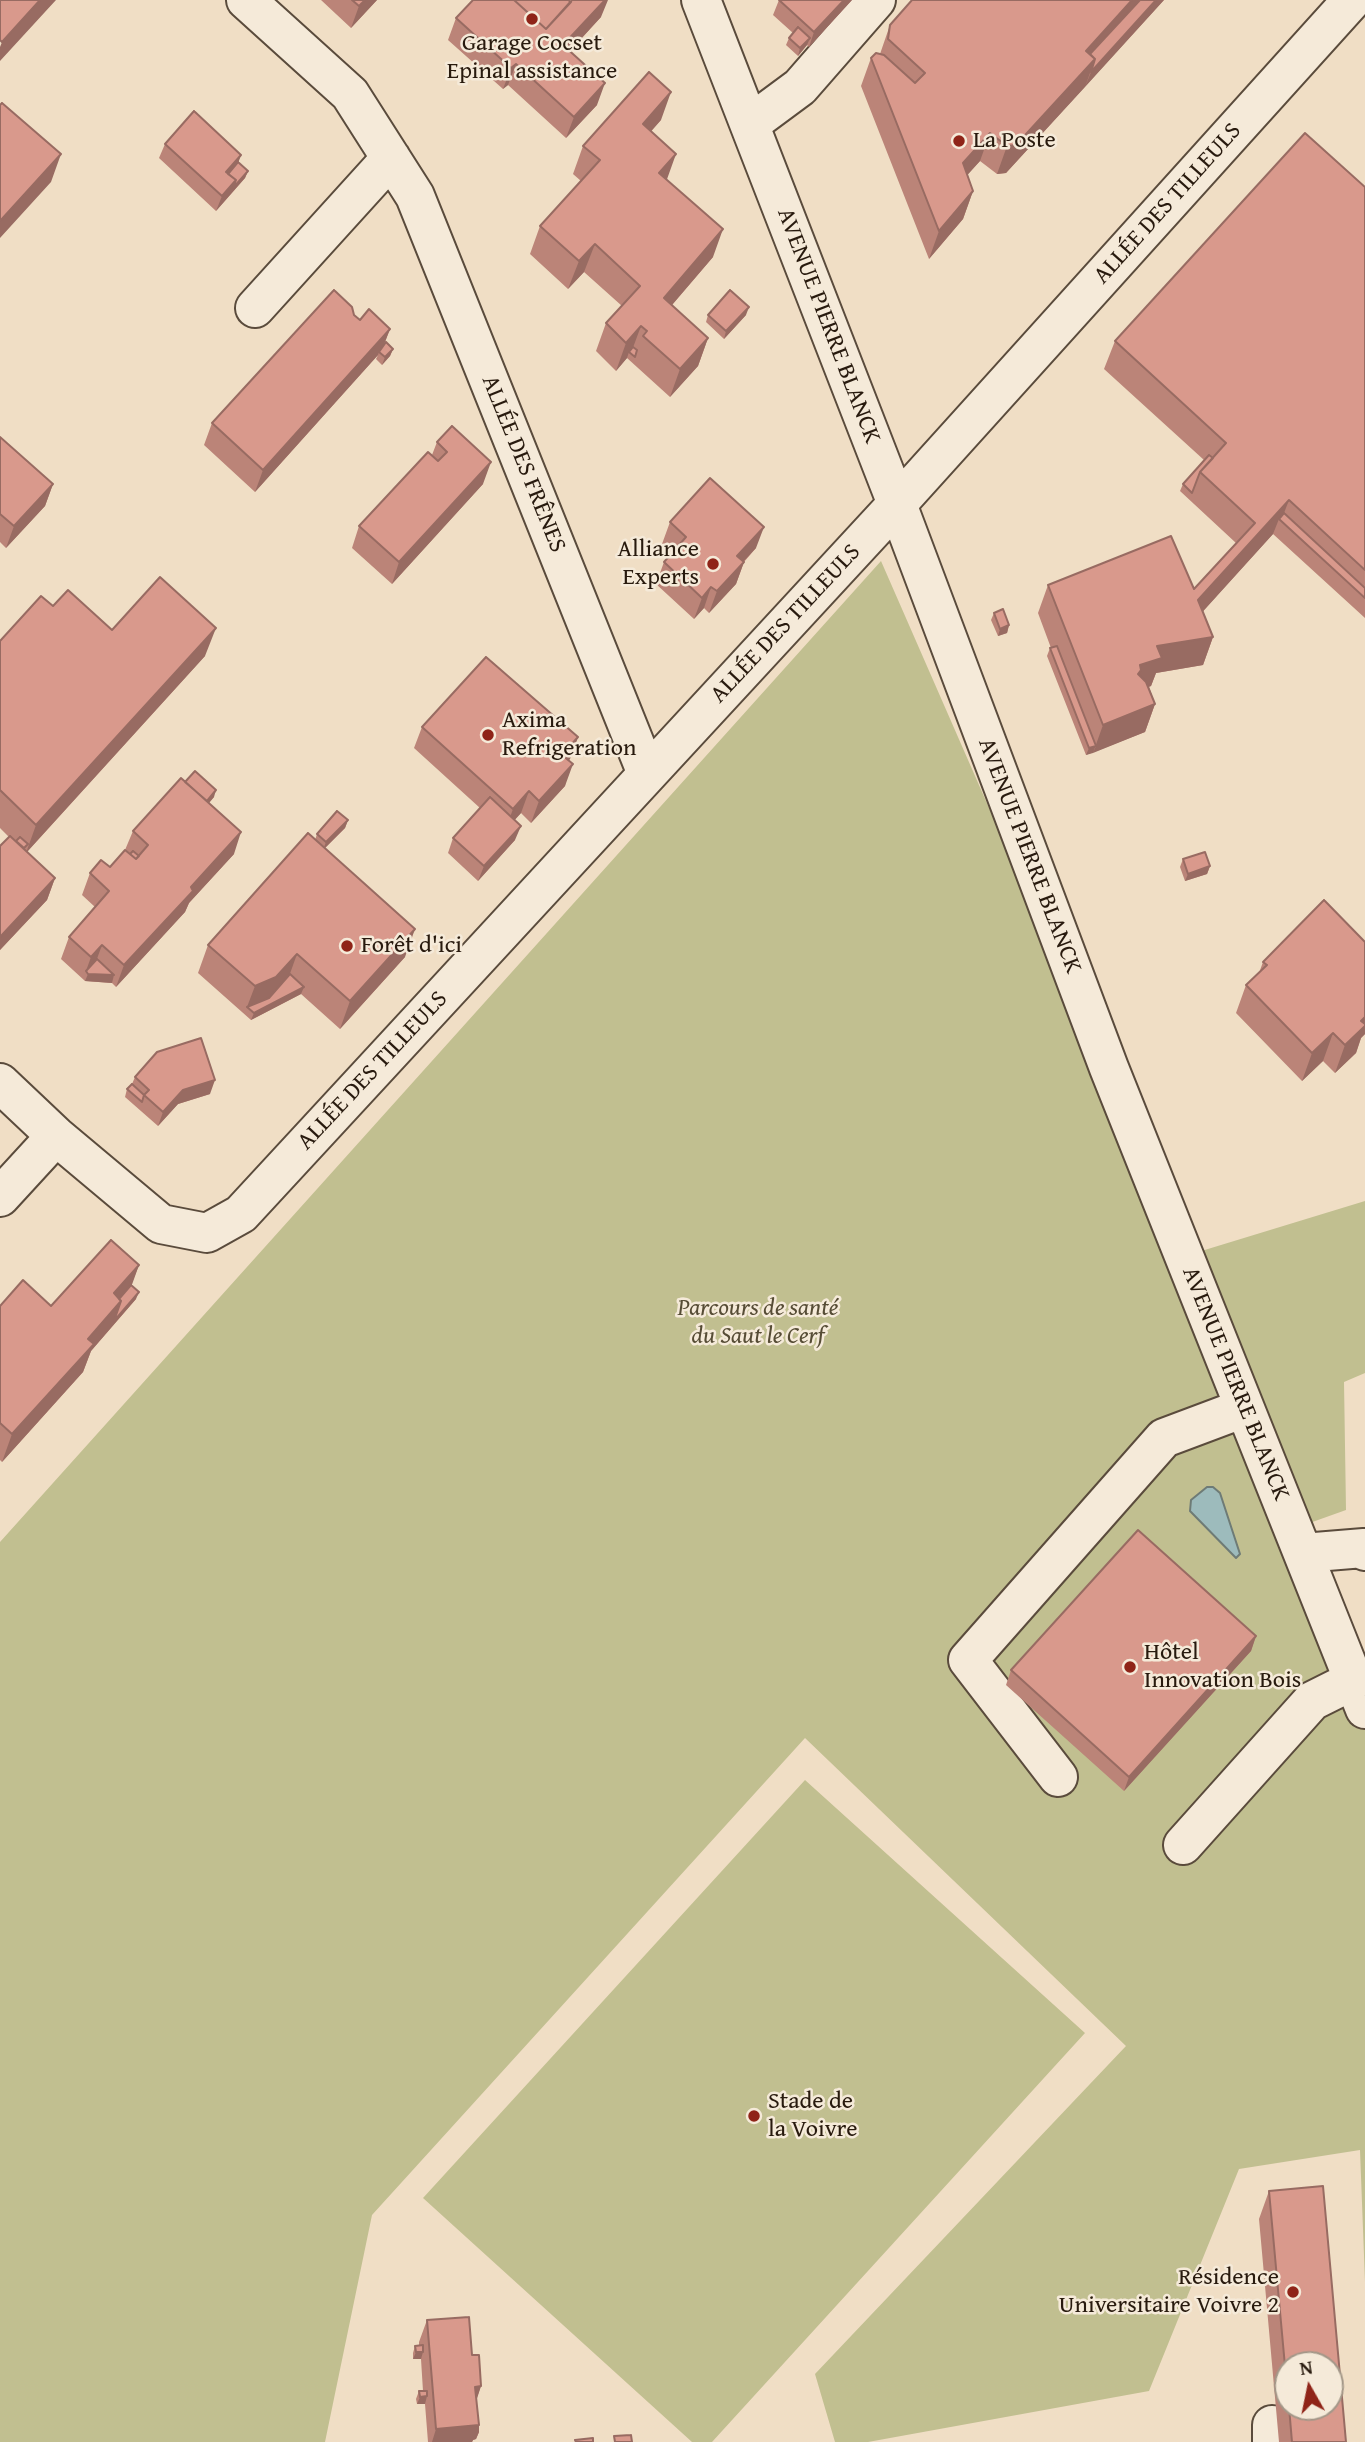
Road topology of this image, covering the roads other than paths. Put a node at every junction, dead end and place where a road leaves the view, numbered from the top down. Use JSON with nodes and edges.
{"nodes":[{"id":1,"x":246,"y":0,"type":"edge"},
{"id":2,"x":876,"y":0,"type":"edge"},
{"id":3,"x":1352,"y":0,"type":"edge"},
{"id":4,"x":713,"y":7,"type":"edge"},
{"id":5,"x":750,"y":124,"type":"junction"},
{"id":6,"x":391,"y":158,"type":"junction"},
{"id":7,"x":255,"y":308,"type":"dead end"},
{"id":8,"x":897,"y":504,"type":"junction"},
{"id":9,"x":647,"y":774,"type":"junction"},
{"id":10,"x":0,"y":1083,"type":"edge"},
{"id":11,"x":56,"y":1136,"type":"junction"},
{"id":12,"x":0,"y":1198,"type":"edge"},
{"id":13,"x":1244,"y":1408,"type":"junction"},
{"id":14,"x":1365,"y":1551,"type":"edge"},
{"id":15,"x":1303,"y":1553,"type":"junction"},
{"id":16,"x":1359,"y":1695,"type":"edge"},
{"id":17,"x":1058,"y":1777,"type":"dead end"},
{"id":18,"x":1183,"y":1845,"type":"dead end"}],
"edges":[{"from":1,"to":6,"type":"street","name":"ALLÉE DES FRÊNES"},
{"from":2,"to":5,"type":"street"},
{"from":3,"to":8,"type":"street","name":"ALLÉE DES TILLEULS"},
{"from":4,"to":5,"type":"street","name":"AVENUE PIERRE BLANCK"},
{"from":5,"to":8,"type":"street","name":"AVENUE PIERRE BLANCK"},
{"from":6,"to":7,"type":"street"},
{"from":6,"to":9,"type":"street","name":"ALLÉE DES FRÊNES"},
{"from":8,"to":9,"type":"street","name":"ALLÉE DES TILLEULS"},
{"from":8,"to":13,"type":"street","name":"AVENUE PIERRE BLANCK"},
{"from":9,"to":11,"type":"street","name":"ALLÉE DES TILLEULS"},
{"from":10,"to":11,"type":"street"},
{"from":11,"to":12,"type":"street"},
{"from":13,"to":15,"type":"street","name":"AVENUE PIERRE BLANCK"},
{"from":13,"to":17,"type":"street"},
{"from":14,"to":15,"type":"street"},
{"from":15,"to":16,"type":"street","name":"AVENUE PIERRE BLANCK"},
{"from":16,"to":18,"type":"street"}]}
